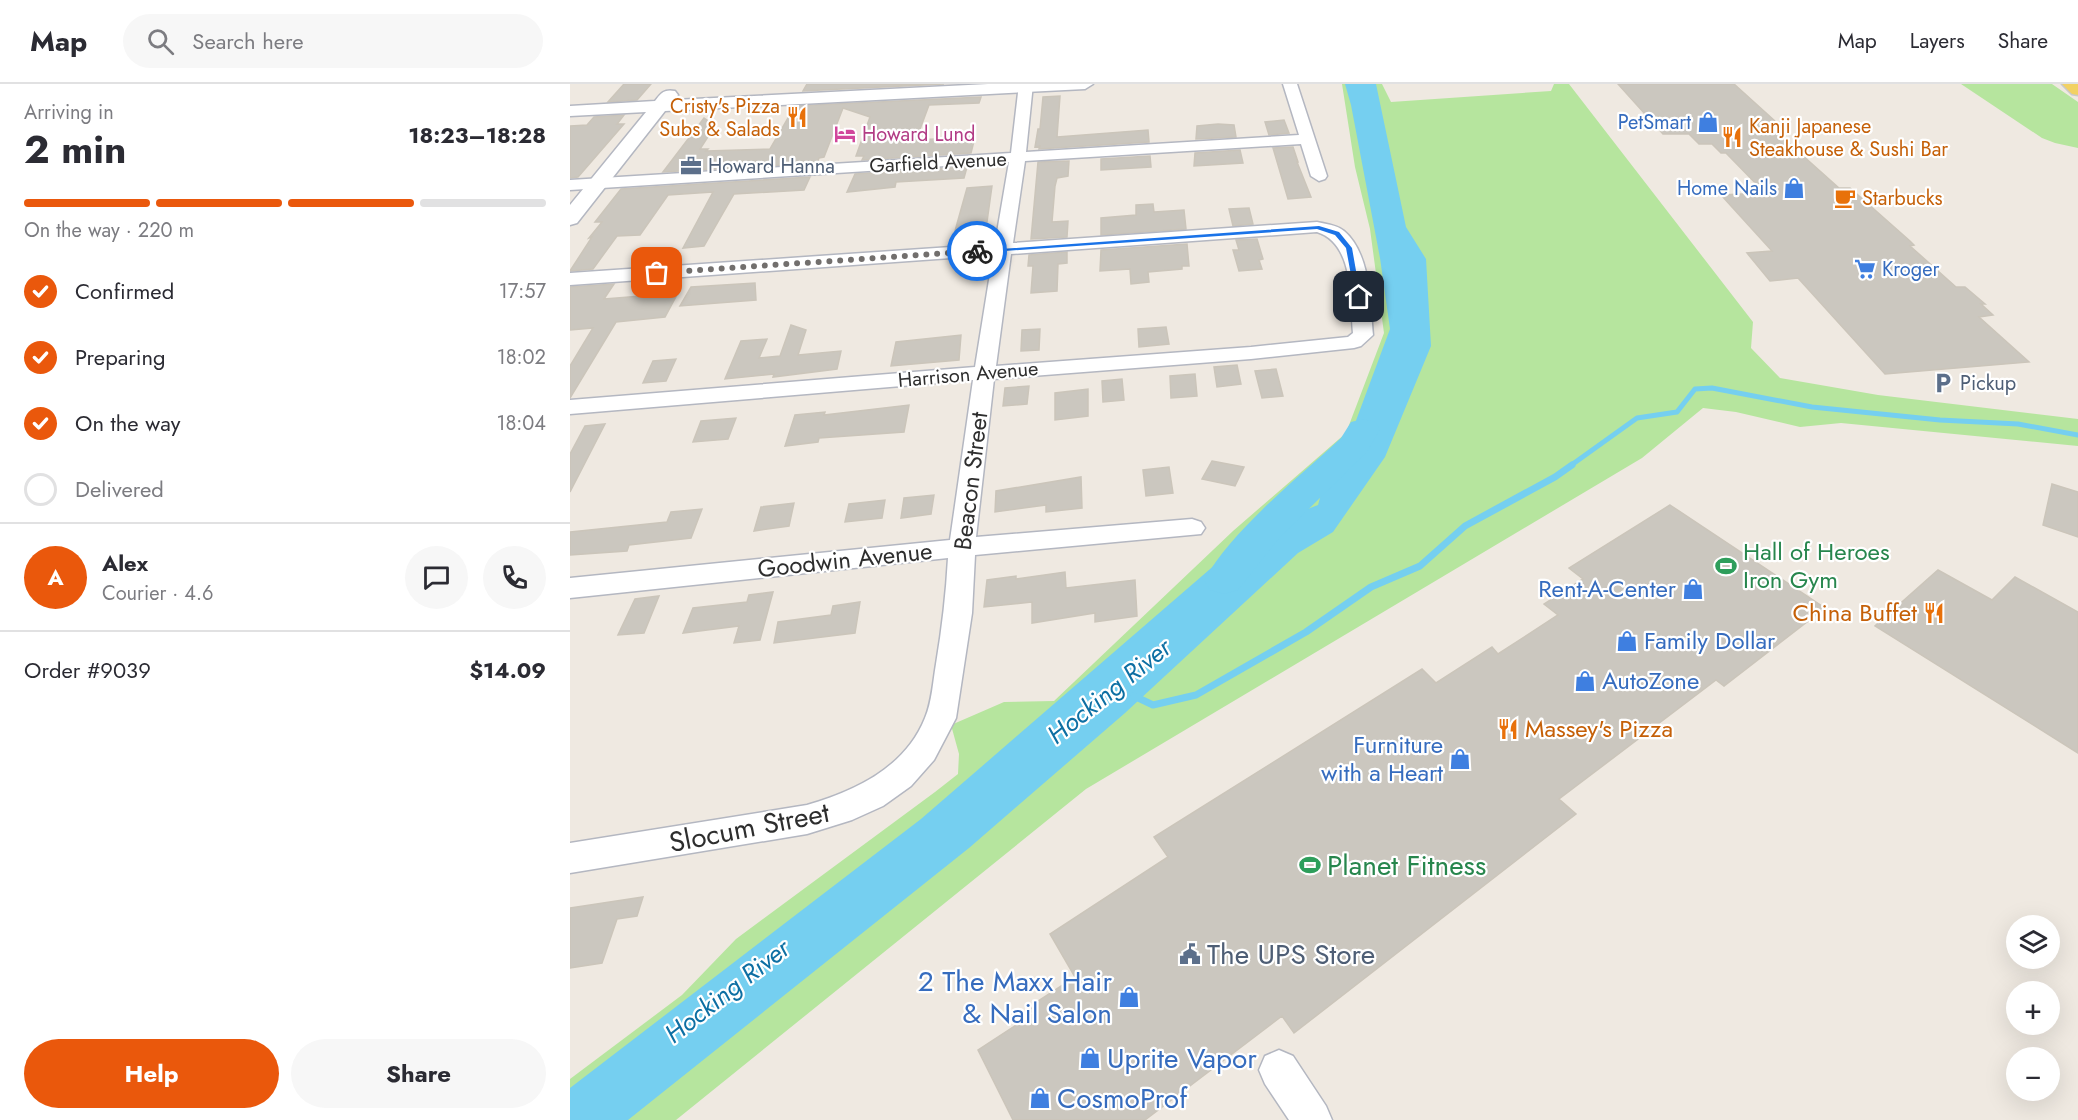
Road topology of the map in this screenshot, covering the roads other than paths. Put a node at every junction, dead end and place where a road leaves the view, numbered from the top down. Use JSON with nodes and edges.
{"nodes":[{"id":1,"x":678,"y":84,"type":"edge"},
{"id":2,"x":1084,"y":84,"type":"edge"},
{"id":3,"x":1290,"y":84,"type":"edge"},
{"id":4,"x":2063,"y":84,"type":"edge"},
{"id":5,"x":2070,"y":84,"type":"edge"},
{"id":6,"x":1025,"y":86,"type":"edge"},
{"id":7,"x":2078,"y":92,"type":"edge"},
{"id":8,"x":661,"y":106,"type":"junction"},
{"id":9,"x":570,"y":111,"type":"edge"},
{"id":10,"x":1306,"y":139,"type":"junction"},
{"id":11,"x":1018,"y":157,"type":"junction"},
{"id":12,"x":1319,"y":176,"type":"dead end"},
{"id":13,"x":599,"y":183,"type":"junction"},
{"id":14,"x":570,"y":185,"type":"edge"},
{"id":15,"x":570,"y":219,"type":"edge"},
{"id":16,"x":1002,"y":249,"type":"junction"},
{"id":17,"x":570,"y":279,"type":"edge"},
{"id":18,"x":984,"y":373,"type":"junction"},
{"id":19,"x":570,"y":407,"type":"edge"},
{"id":20,"x":1192,"y":528,"type":"dead end"},
{"id":21,"x":962,"y":549,"type":"junction"},
{"id":22,"x":570,"y":588,"type":"edge"},
{"id":23,"x":935,"y":734,"type":"joint"},
{"id":24,"x":570,"y":858,"type":"edge"},
{"id":25,"x":1279,"y":1070,"type":"dead end"},
{"id":26,"x":1312,"y":1120,"type":"edge"}],
"edges":[{"from":1,"to":8,"type":"street"},
{"from":2,"to":6,"type":"street"},
{"from":3,"to":10,"type":"street"},
{"from":4,"to":7,"type":"street"},
{"from":5,"to":7,"type":"main road"},
{"from":6,"to":8,"type":"street"},
{"from":6,"to":11,"type":"street","name":"Beacon Street"},
{"from":8,"to":9,"type":"street"},
{"from":8,"to":13,"type":"street"},
{"from":10,"to":11,"type":"street","name":"Garfield Avenue"},
{"from":10,"to":12,"type":"street"},
{"from":11,"to":13,"type":"street","name":"Garfield Avenue"},
{"from":11,"to":16,"type":"street","name":"Beacon Street"},
{"from":13,"to":14,"type":"street","name":"Garfield Avenue"},
{"from":13,"to":15,"type":"street"},
{"from":16,"to":17,"type":"street"},
{"from":16,"to":18,"type":"street","name":"Beacon Street"},
{"from":16,"to":18,"type":"street","name":"Harrison Avenue"},
{"from":18,"to":19,"type":"street","name":"Harrison Avenue"},
{"from":18,"to":21,"type":"street","name":"Beacon Street"},
{"from":20,"to":21,"type":"street","name":"Goodwin Avenue"},
{"from":21,"to":22,"type":"street","name":"Goodwin Avenue"},
{"from":21,"to":23,"type":"street","name":"Beacon Street"},
{"from":23,"to":24,"type":"street","name":"Slocum Street"},
{"from":25,"to":26,"type":"street"}]}
